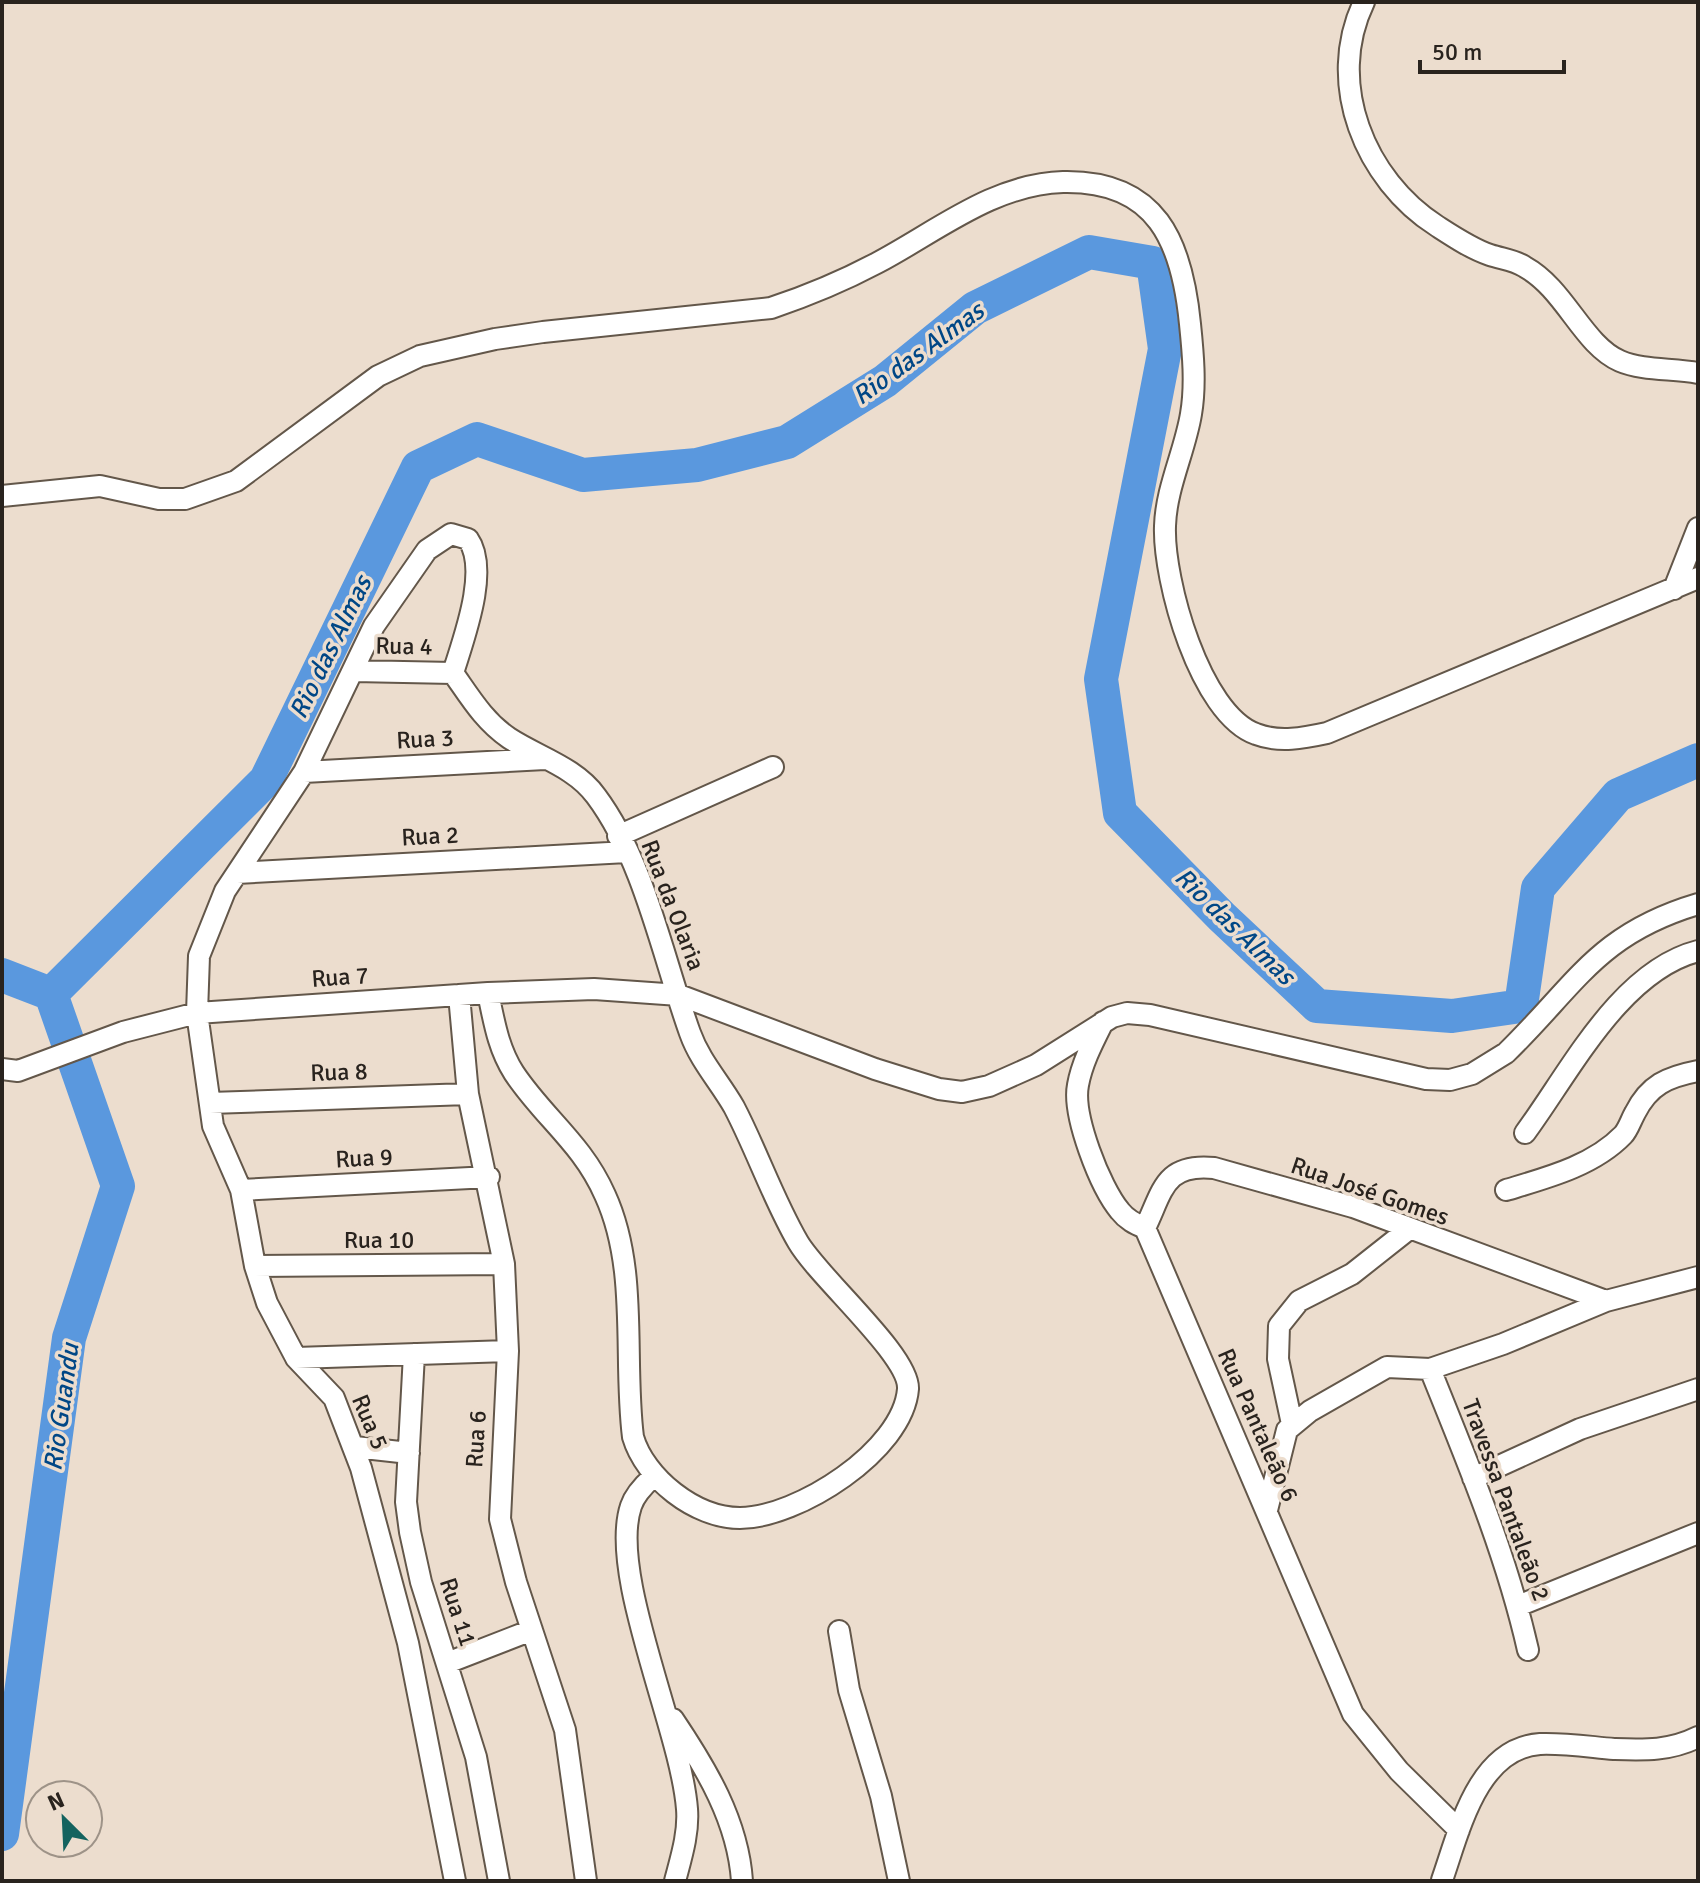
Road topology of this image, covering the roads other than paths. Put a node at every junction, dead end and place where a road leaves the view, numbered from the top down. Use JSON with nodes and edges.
{"nodes":[{"id":1,"x":1364,"y":2,"type":"edge"},
{"id":2,"x":1698,"y":373,"type":"edge"},
{"id":3,"x":2,"y":496,"type":"edge"},
{"id":4,"x":1698,"y":528,"type":"edge"},
{"id":5,"x":1698,"y":578,"type":"edge"},
{"id":6,"x":1674,"y":589,"type":"junction"},
{"id":7,"x":354,"y":671,"type":"junction"},
{"id":8,"x":453,"y":673,"type":"junction"},
{"id":9,"x":549,"y":758,"type":"junction"},
{"id":10,"x":773,"y":767,"type":"dead end"},
{"id":11,"x":304,"y":772,"type":"junction"},
{"id":12,"x":622,"y":844,"type":"junction"},
{"id":13,"x":237,"y":873,"type":"junction"},
{"id":14,"x":1698,"y":904,"type":"edge"},
{"id":15,"x":1698,"y":951,"type":"edge"},
{"id":16,"x":488,"y":993,"type":"junction"},
{"id":17,"x":459,"y":995,"type":"junction"},
{"id":18,"x":679,"y":995,"type":"junction"},
{"id":19,"x":197,"y":1013,"type":"junction"},
{"id":20,"x":1103,"y":1022,"type":"junction"},
{"id":21,"x":2,"y":1069,"type":"edge"},
{"id":22,"x":1698,"y":1071,"type":"edge"},
{"id":23,"x":468,"y":1094,"type":"junction"},
{"id":24,"x":210,"y":1103,"type":"junction"},
{"id":25,"x":1525,"y":1133,"type":"dead end"},
{"id":26,"x":489,"y":1177,"type":"junction"},
{"id":27,"x":241,"y":1190,"type":"junction"},
{"id":28,"x":1506,"y":1190,"type":"dead end"},
{"id":29,"x":1145,"y":1228,"type":"junction"},
{"id":30,"x":1409,"y":1229,"type":"junction"},
{"id":31,"x":504,"y":1264,"type":"junction"},
{"id":32,"x":255,"y":1266,"type":"junction"},
{"id":33,"x":1698,"y":1277,"type":"edge"},
{"id":34,"x":1606,"y":1301,"type":"junction"},
{"id":35,"x":508,"y":1351,"type":"junction"},
{"id":36,"x":414,"y":1354,"type":"junction"},
{"id":37,"x":296,"y":1358,"type":"junction"},
{"id":38,"x":1430,"y":1369,"type":"junction"},
{"id":39,"x":1698,"y":1389,"type":"edge"},
{"id":40,"x":1292,"y":1424,"type":"junction"},
{"id":41,"x":355,"y":1447,"type":"junction"},
{"id":42,"x":409,"y":1453,"type":"junction"},
{"id":43,"x":653,"y":1477,"type":"junction"},
{"id":44,"x":1473,"y":1478,"type":"junction"},
{"id":45,"x":1267,"y":1510,"type":"junction"},
{"id":46,"x":1698,"y":1533,"type":"edge"},
{"id":47,"x":1518,"y":1606,"type":"junction"},
{"id":48,"x":532,"y":1630,"type":"junction"},
{"id":49,"x":839,"y":1631,"type":"dead end"},
{"id":50,"x":1528,"y":1650,"type":"dead end"},
{"id":51,"x":447,"y":1663,"type":"junction"},
{"id":52,"x":664,"y":1705,"type":"junction"},
{"id":53,"x":1698,"y":1737,"type":"edge"},
{"id":54,"x":1459,"y":1830,"type":"junction"},
{"id":55,"x":1442,"y":1880,"type":"edge"},
{"id":56,"x":455,"y":1881,"type":"edge"},
{"id":57,"x":499,"y":1881,"type":"edge"},
{"id":58,"x":586,"y":1881,"type":"edge"},
{"id":59,"x":675,"y":1881,"type":"edge"},
{"id":60,"x":742,"y":1881,"type":"edge"},
{"id":61,"x":899,"y":1881,"type":"edge"}],
"edges":[{"from":1,"to":2,"type":"street"},
{"from":3,"to":6,"type":"street"},
{"from":4,"to":6,"type":"street"},
{"from":5,"to":6,"type":"street"},
{"from":7,"to":8,"type":"street","name":"Rua 4"},
{"from":7,"to":8,"type":"street"},
{"from":7,"to":11,"type":"street"},
{"from":8,"to":9,"type":"street","name":"Rua da Olaria"},
{"from":9,"to":11,"type":"street","name":"Rua 3"},
{"from":9,"to":12,"type":"street","name":"Rua da Olaria"},
{"from":10,"to":12,"type":"street","name":"Rua 2"},
{"from":11,"to":13,"type":"street"},
{"from":12,"to":13,"type":"street","name":"Rua 2"},
{"from":12,"to":18,"type":"street","name":"Rua da Olaria"},
{"from":13,"to":19,"type":"street","name":"Rua 5"},
{"from":14,"to":20,"type":"street"},
{"from":15,"to":25,"type":"street"},
{"from":16,"to":17,"type":"street","name":"Rua 7"},
{"from":16,"to":18,"type":"street","name":"Rua 7"},
{"from":16,"to":43,"type":"street"},
{"from":17,"to":19,"type":"street","name":"Rua 7"},
{"from":17,"to":23,"type":"street","name":"Rua 6"},
{"from":18,"to":20,"type":"street","name":"Rua 7"},
{"from":18,"to":43,"type":"street","name":"Rua da Olaria"},
{"from":19,"to":21,"type":"street","name":"Rua 7"},
{"from":19,"to":24,"type":"street","name":"Rua 5"},
{"from":20,"to":29,"type":"street","name":"Rua Pantaleão 6"},
{"from":22,"to":28,"type":"street"},
{"from":23,"to":24,"type":"street","name":"Rua 8"},
{"from":23,"to":26,"type":"street","name":"Rua 6"},
{"from":24,"to":27,"type":"street","name":"Rua 5"},
{"from":26,"to":27,"type":"street","name":"Rua 9"},
{"from":26,"to":31,"type":"street","name":"Rua 6"},
{"from":27,"to":32,"type":"street","name":"Rua 5"},
{"from":29,"to":30,"type":"street","name":"Rua José Gomes"},
{"from":29,"to":45,"type":"street","name":"Rua Pantaleão 6"},
{"from":30,"to":34,"type":"street","name":"Rua José Gomes"},
{"from":30,"to":40,"type":"street"},
{"from":31,"to":32,"type":"street","name":"Rua 10"},
{"from":31,"to":35,"type":"street","name":"Rua 6"},
{"from":32,"to":37,"type":"street","name":"Rua 5"},
{"from":33,"to":34,"type":"street"},
{"from":34,"to":38,"type":"street"},
{"from":35,"to":36,"type":"street"},
{"from":35,"to":48,"type":"street","name":"Rua 6"},
{"from":36,"to":37,"type":"street"},
{"from":36,"to":42,"type":"street","name":"Rua 11"},
{"from":37,"to":41,"type":"street","name":"Rua 5"},
{"from":38,"to":40,"type":"street"},
{"from":38,"to":44,"type":"street","name":"Travessa Pantaleão 2"},
{"from":39,"to":44,"type":"street"},
{"from":40,"to":45,"type":"street"},
{"from":41,"to":42,"type":"street"},
{"from":41,"to":56,"type":"street","name":"Rua 5"},
{"from":42,"to":51,"type":"street","name":"Rua 11"},
{"from":43,"to":52,"type":"street"},
{"from":44,"to":47,"type":"street","name":"Travessa Pantaleão 2"},
{"from":45,"to":54,"type":"street","name":"Rua Pantaleão 6"},
{"from":46,"to":47,"type":"street"},
{"from":47,"to":50,"type":"street","name":"Travessa Pantaleão 2"},
{"from":48,"to":51,"type":"street"},
{"from":48,"to":58,"type":"street","name":"Rua 6"},
{"from":49,"to":61,"type":"street"},
{"from":51,"to":57,"type":"street","name":"Rua 11"},
{"from":52,"to":59,"type":"street"},
{"from":52,"to":60,"type":"street"},
{"from":53,"to":54,"type":"street"},
{"from":54,"to":55,"type":"street"}]}
